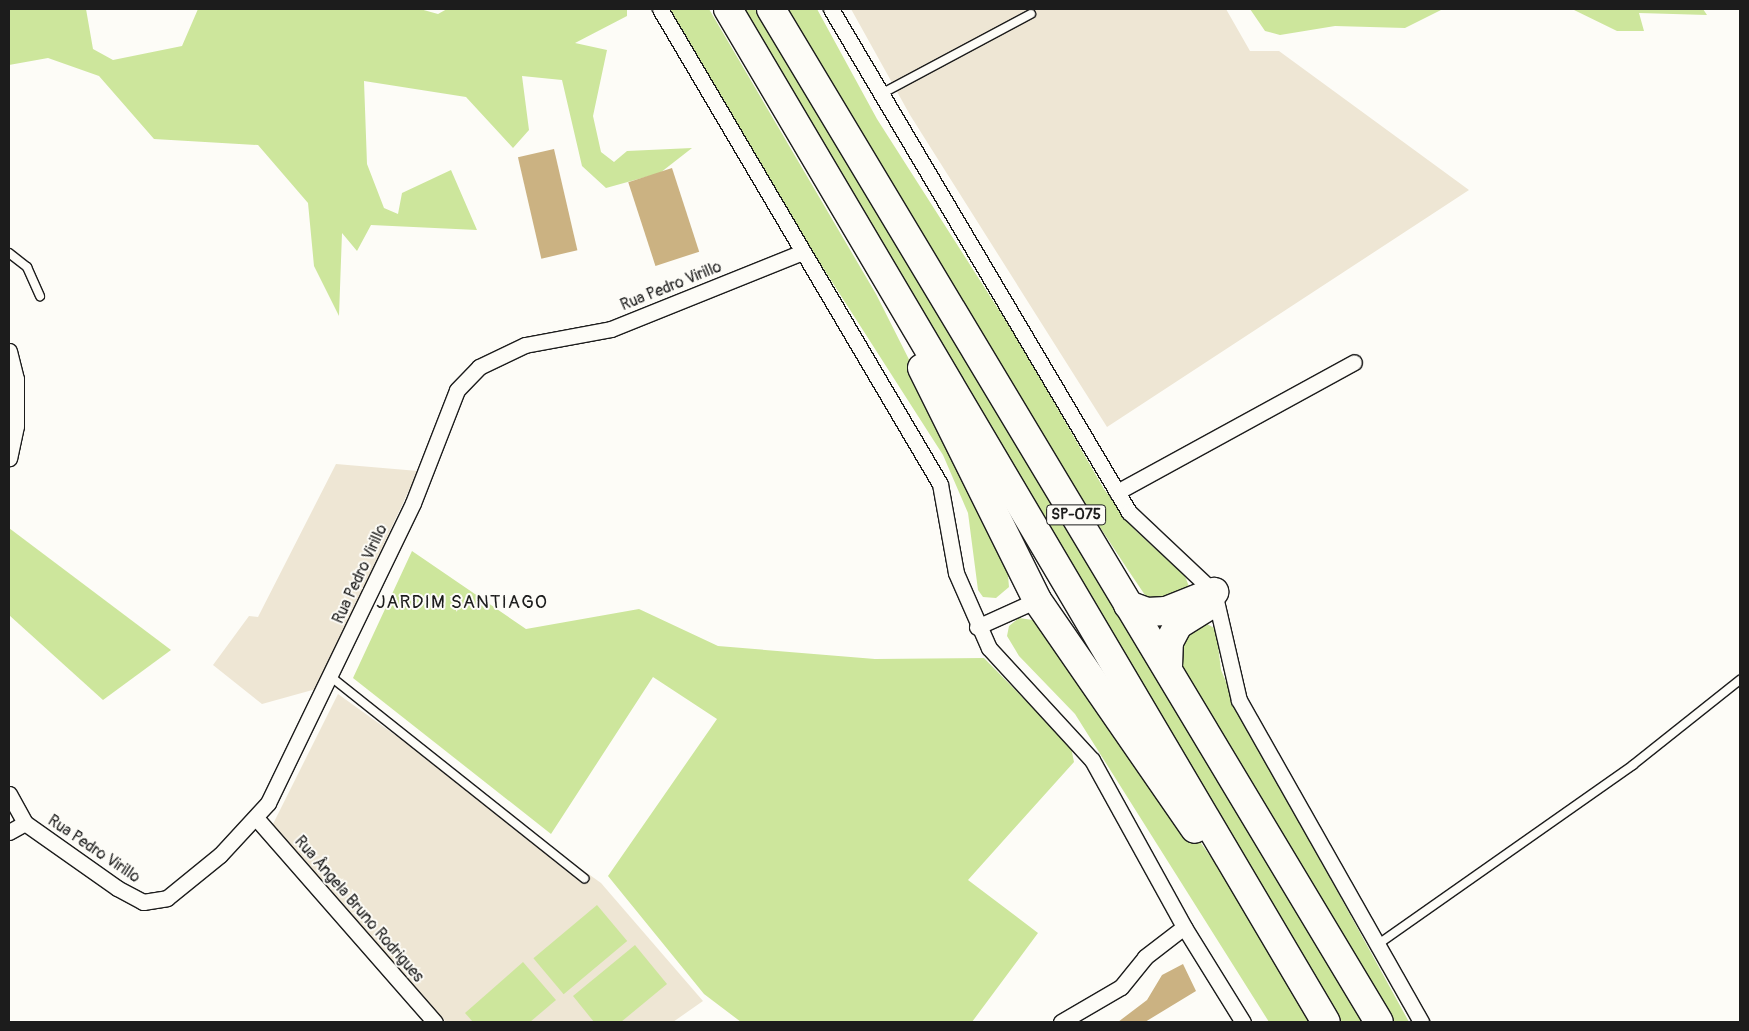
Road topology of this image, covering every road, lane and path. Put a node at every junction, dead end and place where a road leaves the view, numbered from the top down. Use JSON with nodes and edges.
{"nodes":[{"id":1,"x":660,"y":9,"type":"edge"},
{"id":2,"x":728,"y":9,"type":"edge"},
{"id":3,"x":771,"y":9,"type":"edge"},
{"id":4,"x":831,"y":9,"type":"edge"},
{"id":5,"x":1031,"y":14,"type":"dead end"},
{"id":6,"x":881,"y":94,"type":"junction"},
{"id":7,"x":803,"y":252,"type":"junction"},
{"id":8,"x":872,"y":252,"type":"junction"},
{"id":9,"x":9,"y":253,"type":"edge"},
{"id":10,"x":40,"y":296,"type":"dead end"},
{"id":11,"x":9,"y":351,"type":"edge"},
{"id":12,"x":1354,"y":362,"type":"dead end"},
{"id":13,"x":9,"y":458,"type":"edge"},
{"id":14,"x":1117,"y":492,"type":"junction"},
{"id":15,"x":1216,"y":596,"type":"junction"},
{"id":16,"x":1036,"y":600,"type":"junction"},
{"id":17,"x":1128,"y":604,"type":"junction"},
{"id":18,"x":978,"y":627,"type":"junction"},
{"id":19,"x":1168,"y":667,"type":"junction"},
{"id":20,"x":330,"y":676,"type":"junction"},
{"id":21,"x":1740,"y":680,"type":"edge"},
{"id":22,"x":9,"y":794,"type":"edge"},
{"id":23,"x":258,"y":819,"type":"junction"},
{"id":24,"x":25,"y":823,"type":"junction"},
{"id":25,"x":9,"y":832,"type":"edge"},
{"id":26,"x":584,"y":878,"type":"dead end"},
{"id":27,"x":1184,"y":927,"type":"junction"},
{"id":28,"x":1276,"y":938,"type":"junction"},
{"id":29,"x":1377,"y":945,"type":"junction"},
{"id":30,"x":435,"y":1022,"type":"edge"},
{"id":31,"x":1061,"y":1022,"type":"edge"},
{"id":32,"x":1243,"y":1022,"type":"edge"},
{"id":33,"x":1326,"y":1022,"type":"edge"},
{"id":34,"x":1379,"y":1022,"type":"edge"},
{"id":35,"x":1421,"y":1022,"type":"edge"}],
"edges":[{"from":1,"to":7,"type":"street"},
{"from":2,"to":8,"type":"highway","number":"SP-075"},
{"from":3,"to":17,"type":"highway","number":"SP-075"},
{"from":4,"to":6,"type":"street"},
{"from":5,"to":6,"type":"lane"},
{"from":6,"to":14,"type":"street"},
{"from":7,"to":18,"type":"street"},
{"from":7,"to":20,"type":"street","name":"Rua Pedro Virillo"},
{"from":8,"to":16,"type":"highway"},
{"from":8,"to":28,"type":"highway","number":"SP-075"},
{"from":9,"to":10,"type":"lane"},
{"from":11,"to":13,"type":"street"},
{"from":12,"to":14,"type":"street"},
{"from":14,"to":15,"type":"street"},
{"from":15,"to":17,"type":"highway"},
{"from":15,"to":19,"type":"highway"},
{"from":15,"to":29,"type":"street"},
{"from":16,"to":18,"type":"street"},
{"from":16,"to":28,"type":"highway"},
{"from":17,"to":19,"type":"highway","number":"SP-075"},
{"from":18,"to":27,"type":"street"},
{"from":19,"to":34,"type":"highway","number":"SP-075"},
{"from":20,"to":23,"type":"street","name":"Rua Pedro Virillo"},
{"from":20,"to":26,"type":"lane"},
{"from":21,"to":29,"type":"lane"},
{"from":22,"to":24,"type":"street","name":"Rua Pedro Virillo"},
{"from":23,"to":24,"type":"street","name":"Rua Pedro Virillo"},
{"from":23,"to":30,"type":"street","name":"Rua Ângela Bruno Rodrigues"},
{"from":24,"to":25,"type":"street"},
{"from":27,"to":31,"type":"street"},
{"from":27,"to":32,"type":"street"},
{"from":28,"to":33,"type":"highway","number":"SP-075"},
{"from":29,"to":35,"type":"street"}]}
